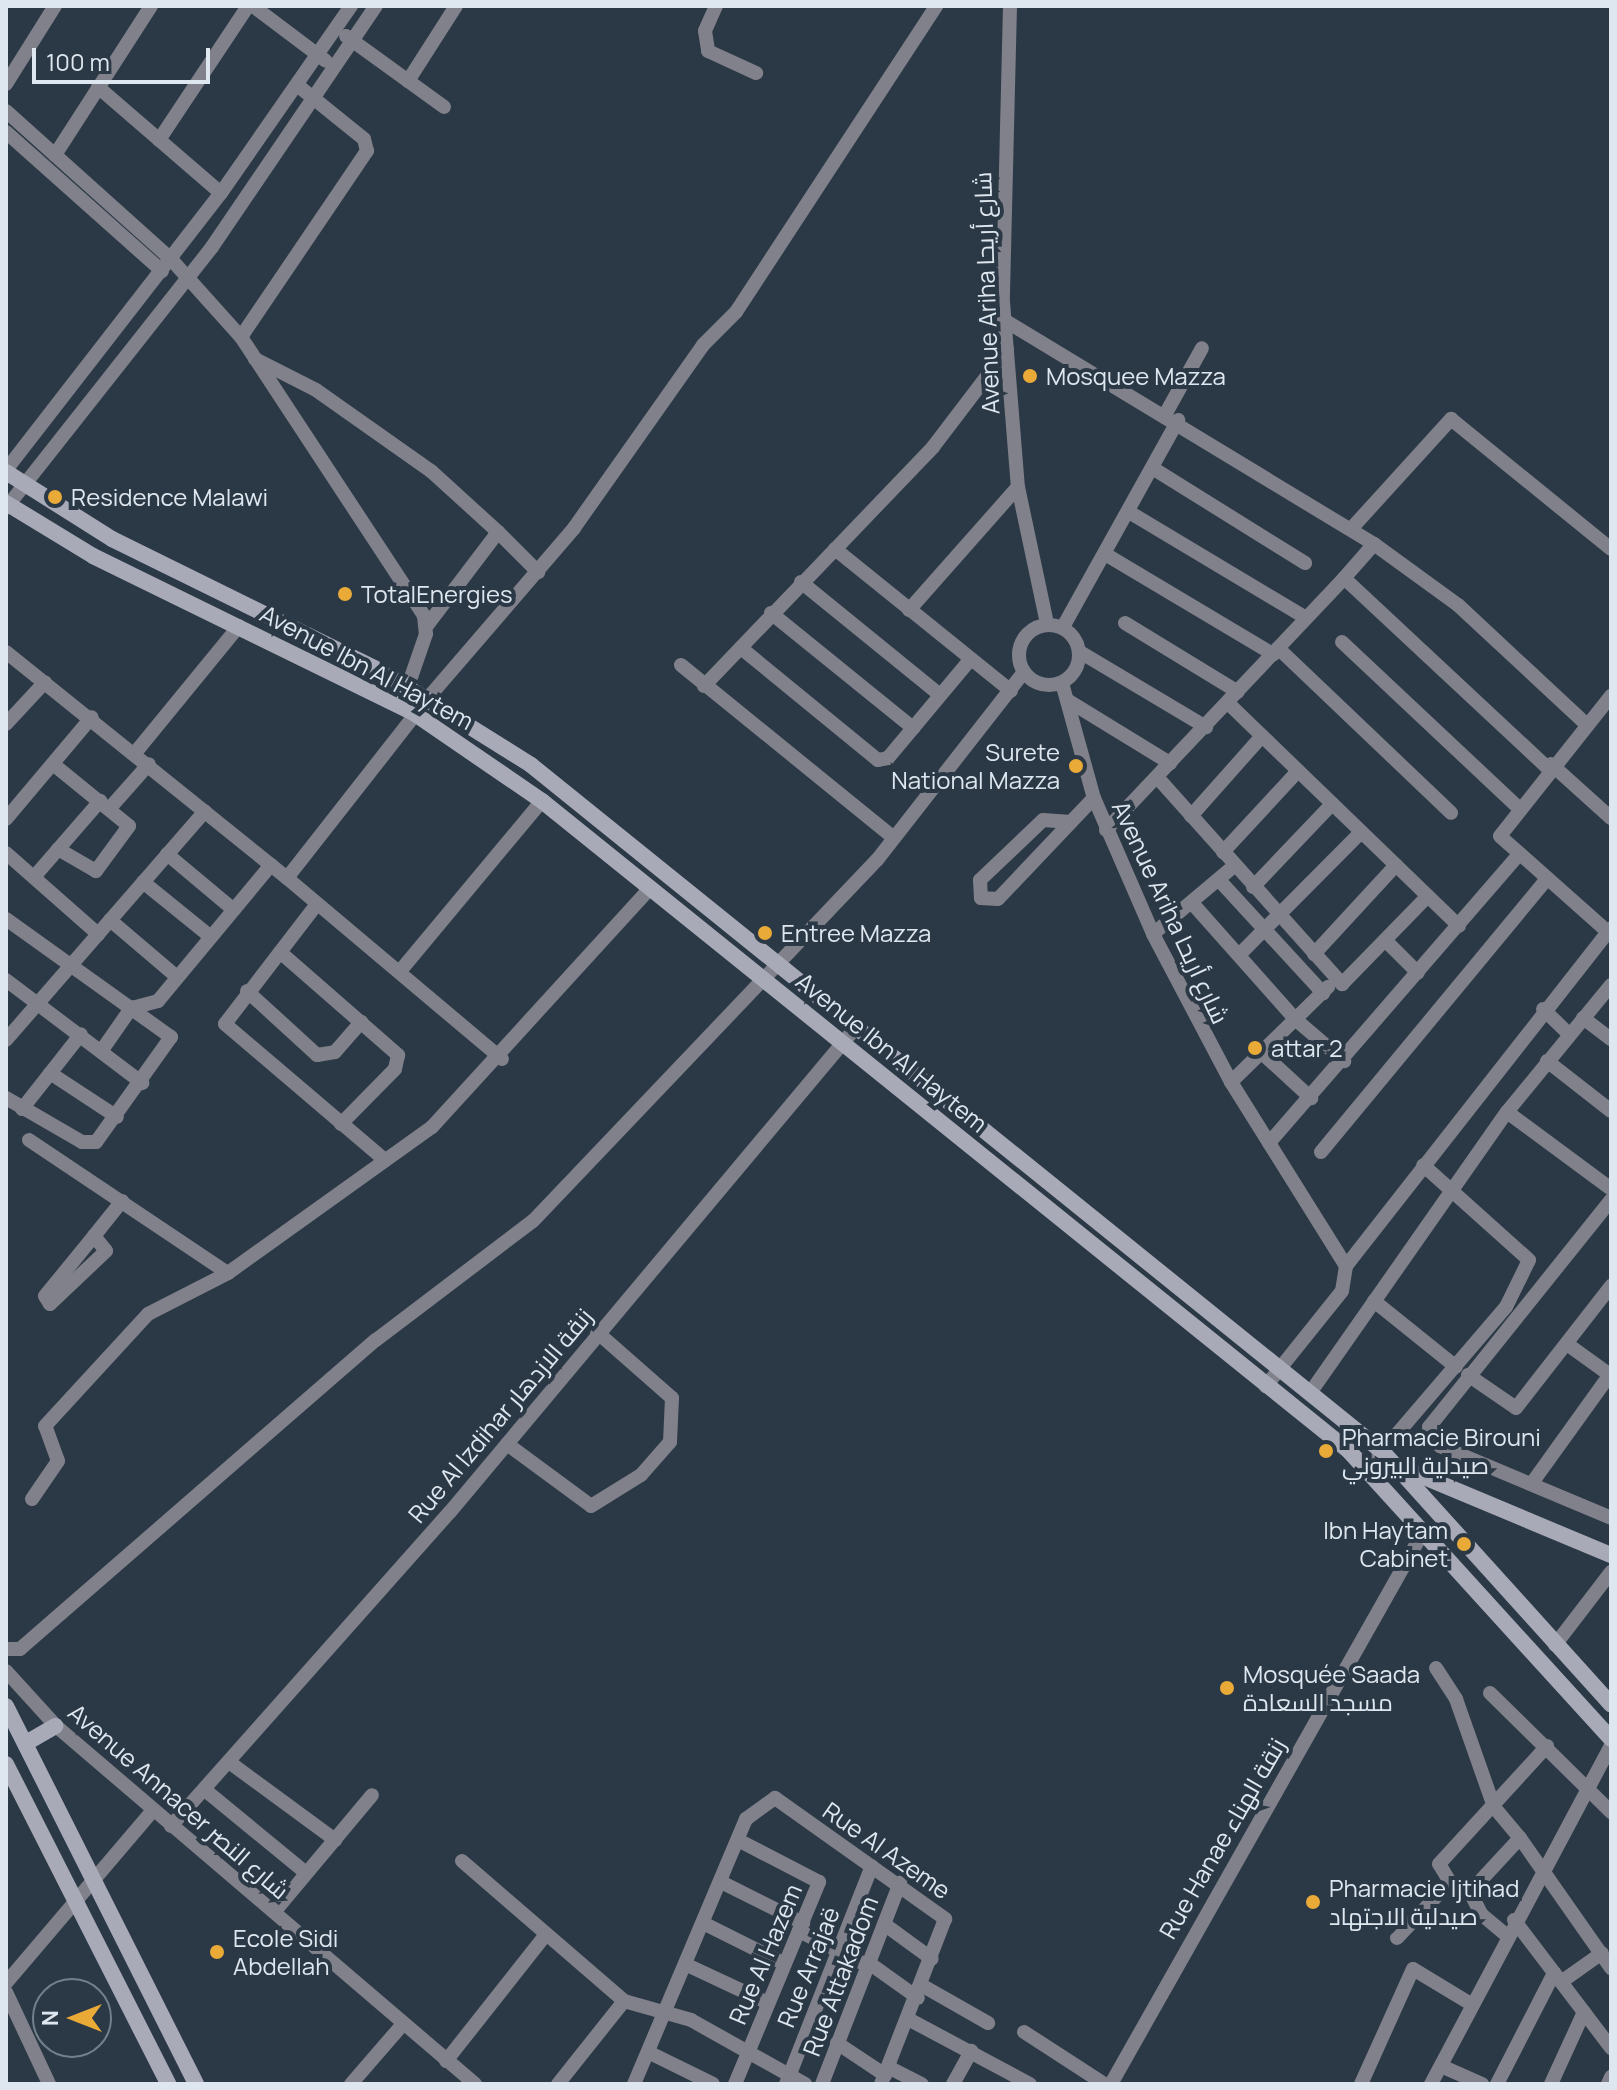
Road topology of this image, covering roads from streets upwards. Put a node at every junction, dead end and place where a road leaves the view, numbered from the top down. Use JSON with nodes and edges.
{"nodes":[{"id":1,"x":55,"y":6,"type":"edge"},
{"id":2,"x":250,"y":6,"type":"edge"},
{"id":3,"x":351,"y":6,"type":"edge"},
{"id":4,"x":376,"y":6,"type":"edge"},
{"id":5,"x":456,"y":6,"type":"edge"},
{"id":6,"x":716,"y":6,"type":"edge"},
{"id":7,"x":936,"y":6,"type":"edge"},
{"id":8,"x":1010,"y":6,"type":"edge"},
{"id":9,"x":148,"y":7,"type":"edge"},
{"id":10,"x":336,"y":29,"type":"junction"},
{"id":11,"x":353,"y":41,"type":"junction"},
{"id":12,"x":318,"y":55,"type":"junction"},
{"id":13,"x":336,"y":68,"type":"junction"},
{"id":14,"x":756,"y":73,"type":"dead end"},
{"id":15,"x":408,"y":81,"type":"junction"},
{"id":16,"x":6,"y":84,"type":"edge"},
{"id":17,"x":297,"y":85,"type":"junction"},
{"id":18,"x":98,"y":87,"type":"junction"},
{"id":19,"x":316,"y":99,"type":"junction"},
{"id":20,"x":444,"y":107,"type":"dead end"},
{"id":21,"x":6,"y":111,"type":"edge"},
{"id":22,"x":6,"y":132,"type":"edge"},
{"id":23,"x":159,"y":140,"type":"junction"},
{"id":24,"x":55,"y":155,"type":"junction"},
{"id":25,"x":221,"y":193,"type":"junction"},
{"id":26,"x":166,"y":265,"type":"junction"},
{"id":27,"x":187,"y":277,"type":"junction"},
{"id":28,"x":1004,"y":320,"type":"junction"},
{"id":29,"x":241,"y":337,"type":"junction"},
{"id":30,"x":1202,"y":348,"type":"dead end"},
{"id":31,"x":1007,"y":350,"type":"junction"},
{"id":32,"x":255,"y":359,"type":"junction"},
{"id":33,"x":1172,"y":417,"type":"junction"},
{"id":34,"x":1154,"y":469,"type":"junction"},
{"id":35,"x":6,"y":471,"type":"edge"},
{"id":36,"x":24,"y":484,"type":"junction"},
{"id":37,"x":1018,"y":487,"type":"junction"},
{"id":38,"x":7,"y":506,"type":"edge"},
{"id":39,"x":1129,"y":512,"type":"junction"},
{"id":40,"x":1351,"y":529,"type":"junction"},
{"id":41,"x":498,"y":532,"type":"junction"},
{"id":42,"x":1374,"y":544,"type":"junction"},
{"id":43,"x":835,"y":549,"type":"junction"},
{"id":44,"x":1611,"y":549,"type":"edge"},
{"id":45,"x":1105,"y":554,"type":"junction"},
{"id":46,"x":1305,"y":563,"type":"dead end"},
{"id":47,"x":538,"y":572,"type":"junction"},
{"id":48,"x":1344,"y":578,"type":"junction"},
{"id":49,"x":801,"y":582,"type":"junction"},
{"id":50,"x":909,"y":610,"type":"junction"},
{"id":51,"x":771,"y":613,"type":"junction"},
{"id":52,"x":1306,"y":618,"type":"junction"},
{"id":53,"x":1125,"y":623,"type":"dead end"},
{"id":54,"x":1047,"y":624,"type":"junction"},
{"id":55,"x":239,"y":626,"type":"junction"},
{"id":56,"x":426,"y":627,"type":"junction"},
{"id":57,"x":1063,"y":627,"type":"junction"},
{"id":58,"x":1342,"y":642,"type":"dead end"},
{"id":59,"x":741,"y":648,"type":"junction"},
{"id":60,"x":1275,"y":651,"type":"junction"},
{"id":61,"x":6,"y":652,"type":"edge"},
{"id":62,"x":1080,"y":652,"type":"junction"},
{"id":63,"x":970,"y":660,"type":"junction"},
{"id":64,"x":681,"y":665,"type":"dead end"},
{"id":65,"x":1024,"y":672,"type":"junction"},
{"id":66,"x":45,"y":682,"type":"junction"},
{"id":67,"x":1062,"y":683,"type":"junction"},
{"id":68,"x":408,"y":686,"type":"junction"},
{"id":69,"x":704,"y":686,"type":"junction"},
{"id":70,"x":1011,"y":691,"type":"junction"},
{"id":71,"x":940,"y":695,"type":"junction"},
{"id":72,"x":1611,"y":696,"type":"edge"},
{"id":73,"x":428,"y":698,"type":"junction"},
{"id":74,"x":1233,"y":698,"type":"junction"},
{"id":75,"x":1067,"y":700,"type":"junction"},
{"id":76,"x":415,"y":714,"type":"junction"},
{"id":77,"x":92,"y":717,"type":"junction"},
{"id":78,"x":1585,"y":723,"type":"junction"},
{"id":79,"x":6,"y":724,"type":"edge"},
{"id":80,"x":1206,"y":727,"type":"junction"},
{"id":81,"x":913,"y":728,"type":"junction"},
{"id":82,"x":1262,"y":736,"type":"junction"},
{"id":83,"x":135,"y":753,"type":"junction"},
{"id":84,"x":1170,"y":763,"type":"junction"},
{"id":85,"x":53,"y":764,"type":"junction"},
{"id":86,"x":149,"y":764,"type":"junction"},
{"id":87,"x":1550,"y":766,"type":"junction"},
{"id":88,"x":1298,"y":771,"type":"junction"},
{"id":89,"x":1157,"y":777,"type":"junction"},
{"id":90,"x":1094,"y":798,"type":"junction"},
{"id":91,"x":542,"y":801,"type":"junction"},
{"id":92,"x":1332,"y":804,"type":"junction"},
{"id":93,"x":104,"y":805,"type":"junction"},
{"id":94,"x":1519,"y":808,"type":"junction"},
{"id":95,"x":205,"y":811,"type":"junction"},
{"id":96,"x":1451,"y":813,"type":"dead end"},
{"id":97,"x":7,"y":815,"type":"edge"},
{"id":98,"x":1191,"y":816,"type":"junction"},
{"id":99,"x":1611,"y":818,"type":"edge"},
{"id":100,"x":1071,"y":822,"type":"junction"},
{"id":101,"x":1106,"y":830,"type":"junction"},
{"id":102,"x":1361,"y":832,"type":"junction"},
{"id":103,"x":894,"y":838,"type":"junction"},
{"id":104,"x":58,"y":849,"type":"junction"},
{"id":105,"x":1223,"y":852,"type":"junction"},
{"id":106,"x":6,"y":853,"type":"edge"},
{"id":107,"x":167,"y":854,"type":"junction"},
{"id":108,"x":1518,"y":856,"type":"junction"},
{"id":109,"x":271,"y":865,"type":"junction"},
{"id":110,"x":1396,"y":865,"type":"junction"},
{"id":111,"x":1234,"y":866,"type":"junction"},
{"id":112,"x":34,"y":877,"type":"junction"},
{"id":113,"x":287,"y":878,"type":"junction"},
{"id":114,"x":1219,"y":880,"type":"junction"},
{"id":115,"x":1546,"y":880,"type":"junction"},
{"id":116,"x":143,"y":882,"type":"junction"},
{"id":117,"x":650,"y":888,"type":"junction"},
{"id":118,"x":1256,"y":890,"type":"junction"},
{"id":119,"x":1428,"y":896,"type":"junction"},
{"id":120,"x":317,"y":904,"type":"junction"},
{"id":121,"x":1193,"y":904,"type":"junction"},
{"id":122,"x":1242,"y":905,"type":"junction"},
{"id":123,"x":234,"y":910,"type":"junction"},
{"id":124,"x":1280,"y":917,"type":"junction"},
{"id":125,"x":6,"y":919,"type":"edge"},
{"id":126,"x":110,"y":920,"type":"junction"},
{"id":127,"x":1459,"y":926,"type":"junction"},
{"id":128,"x":1609,"y":930,"type":"edge"},
{"id":129,"x":1266,"y":931,"type":"junction"},
{"id":130,"x":98,"y":934,"type":"junction"},
{"id":131,"x":1153,"y":934,"type":"junction"},
{"id":132,"x":211,"y":937,"type":"junction"},
{"id":133,"x":1386,"y":941,"type":"junction"},
{"id":134,"x":280,"y":952,"type":"junction"},
{"id":135,"x":1240,"y":954,"type":"junction"},
{"id":136,"x":1314,"y":954,"type":"junction"},
{"id":137,"x":777,"y":961,"type":"junction"},
{"id":138,"x":69,"y":967,"type":"junction"},
{"id":139,"x":401,"y":970,"type":"junction"},
{"id":140,"x":1418,"y":973,"type":"junction"},
{"id":141,"x":177,"y":977,"type":"junction"},
{"id":142,"x":761,"y":977,"type":"junction"},
{"id":143,"x":1336,"y":979,"type":"junction"},
{"id":144,"x":6,"y":980,"type":"edge"},
{"id":145,"x":1611,"y":985,"type":"edge"},
{"id":146,"x":247,"y":991,"type":"junction"},
{"id":147,"x":1323,"y":993,"type":"junction"},
{"id":148,"x":38,"y":1003,"type":"junction"},
{"id":149,"x":132,"y":1007,"type":"junction"},
{"id":150,"x":1543,"y":1009,"type":"junction"},
{"id":151,"x":1583,"y":1018,"type":"junction"},
{"id":152,"x":1295,"y":1019,"type":"junction"},
{"id":153,"x":361,"y":1022,"type":"junction"},
{"id":154,"x":857,"y":1026,"type":"junction"},
{"id":155,"x":81,"y":1034,"type":"junction"},
{"id":156,"x":1569,"y":1034,"type":"junction"},
{"id":157,"x":7,"y":1037,"type":"edge"},
{"id":158,"x":1611,"y":1039,"type":"edge"},
{"id":159,"x":842,"y":1042,"type":"junction"},
{"id":160,"x":102,"y":1050,"type":"junction"},
{"id":161,"x":1262,"y":1053,"type":"junction"},
{"id":162,"x":502,"y":1059,"type":"junction"},
{"id":163,"x":1344,"y":1061,"type":"junction"},
{"id":164,"x":1547,"y":1061,"type":"junction"},
{"id":165,"x":50,"y":1073,"type":"junction"},
{"id":166,"x":1231,"y":1082,"type":"junction"},
{"id":167,"x":142,"y":1083,"type":"junction"},
{"id":168,"x":6,"y":1098,"type":"edge"},
{"id":169,"x":1311,"y":1098,"type":"junction"},
{"id":170,"x":22,"y":1109,"type":"junction"},
{"id":171,"x":1611,"y":1111,"type":"edge"},
{"id":172,"x":1507,"y":1112,"type":"junction"},
{"id":173,"x":117,"y":1117,"type":"junction"},
{"id":174,"x":341,"y":1124,"type":"junction"},
{"id":175,"x":29,"y":1140,"type":"dead end"},
{"id":176,"x":1269,"y":1143,"type":"junction"},
{"id":177,"x":1321,"y":1152,"type":"dead end"},
{"id":178,"x":385,"y":1160,"type":"junction"},
{"id":179,"x":1423,"y":1165,"type":"junction"},
{"id":180,"x":1611,"y":1189,"type":"edge"},
{"id":181,"x":1452,"y":1192,"type":"junction"},
{"id":182,"x":1611,"y":1200,"type":"edge"},
{"id":183,"x":122,"y":1201,"type":"junction"},
{"id":184,"x":94,"y":1236,"type":"junction"},
{"id":185,"x":1346,"y":1266,"type":"junction"},
{"id":186,"x":228,"y":1273,"type":"junction"},
{"id":187,"x":1611,"y":1286,"type":"edge"},
{"id":188,"x":1374,"y":1301,"type":"junction"},
{"id":189,"x":597,"y":1332,"type":"junction"},
{"id":190,"x":1567,"y":1344,"type":"junction"},
{"id":191,"x":1279,"y":1370,"type":"junction"},
{"id":192,"x":1462,"y":1371,"type":"junction"},
{"id":193,"x":1610,"y":1374,"type":"edge"},
{"id":194,"x":1266,"y":1386,"type":"junction"},
{"id":195,"x":1310,"y":1393,"type":"junction"},
{"id":196,"x":507,"y":1444,"type":"junction"},
{"id":197,"x":1383,"y":1452,"type":"junction"},
{"id":198,"x":1398,"y":1466,"type":"junction"},
{"id":199,"x":1367,"y":1469,"type":"junction"},
{"id":200,"x":1532,"y":1483,"type":"junction"},
{"id":201,"x":1464,"y":1491,"type":"junction"},
{"id":202,"x":1418,"y":1492,"type":"junction"},
{"id":203,"x":32,"y":1499,"type":"dead end"},
{"id":204,"x":1398,"y":1504,"type":"junction"},
{"id":205,"x":1611,"y":1518,"type":"edge"},
{"id":206,"x":1423,"y":1532,"type":"junction"},
{"id":207,"x":1611,"y":1555,"type":"edge"},
{"id":208,"x":1611,"y":1572,"type":"edge"},
{"id":209,"x":1555,"y":1645,"type":"junction"},
{"id":210,"x":6,"y":1649,"type":"edge"},
{"id":211,"x":1436,"y":1668,"type":"dead end"},
{"id":212,"x":6,"y":1671,"type":"edge"},
{"id":213,"x":1490,"y":1693,"type":"dead end"},
{"id":214,"x":1611,"y":1704,"type":"edge"},
{"id":215,"x":6,"y":1706,"type":"edge"},
{"id":216,"x":56,"y":1726,"type":"junction"},
{"id":217,"x":1611,"y":1742,"type":"edge"},
{"id":218,"x":26,"y":1743,"type":"junction"},
{"id":219,"x":1547,"y":1746,"type":"junction"},
{"id":220,"x":229,"y":1762,"type":"junction"},
{"id":221,"x":6,"y":1764,"type":"edge"},
{"id":222,"x":1592,"y":1786,"type":"junction"},
{"id":223,"x":205,"y":1790,"type":"junction"},
{"id":224,"x":372,"y":1795,"type":"dead end"},
{"id":225,"x":1494,"y":1807,"type":"junction"},
{"id":226,"x":153,"y":1810,"type":"junction"},
{"id":227,"x":1611,"y":1812,"type":"edge"},
{"id":228,"x":171,"y":1826,"type":"junction"},
{"id":229,"x":1520,"y":1838,"type":"junction"},
{"id":230,"x":335,"y":1840,"type":"junction"},
{"id":231,"x":738,"y":1840,"type":"junction"},
{"id":232,"x":462,"y":1861,"type":"dead end"},
{"id":233,"x":1546,"y":1865,"type":"junction"},
{"id":234,"x":872,"y":1866,"type":"junction"},
{"id":235,"x":306,"y":1873,"type":"junction"},
{"id":236,"x":95,"y":1882,"type":"junction"},
{"id":237,"x":721,"y":1882,"type":"junction"},
{"id":238,"x":900,"y":1883,"type":"junction"},
{"id":239,"x":77,"y":1904,"type":"junction"},
{"id":240,"x":275,"y":1911,"type":"junction"},
{"id":241,"x":1514,"y":1920,"type":"junction"},
{"id":242,"x":705,"y":1924,"type":"junction"},
{"id":243,"x":884,"y":1924,"type":"junction"},
{"id":244,"x":801,"y":1927,"type":"junction"},
{"id":245,"x":1505,"y":1934,"type":"junction"},
{"id":246,"x":544,"y":1937,"type":"junction"},
{"id":247,"x":1397,"y":1938,"type":"dead end"},
{"id":248,"x":838,"y":1951,"type":"junction"},
{"id":249,"x":1602,"y":1953,"type":"junction"},
{"id":250,"x":932,"y":1959,"type":"junction"},
{"id":251,"x":785,"y":1964,"type":"junction"},
{"id":252,"x":868,"y":1964,"type":"junction"},
{"id":253,"x":687,"y":1965,"type":"junction"},
{"id":254,"x":1611,"y":1968,"type":"edge"},
{"id":255,"x":1557,"y":1977,"type":"junction"},
{"id":256,"x":6,"y":1983,"type":"edge"},
{"id":257,"x":6,"y":1992,"type":"edge"},
{"id":258,"x":920,"y":1992,"type":"junction"},
{"id":259,"x":624,"y":2001,"type":"junction"},
{"id":260,"x":768,"y":2003,"type":"junction"},
{"id":261,"x":1471,"y":2004,"type":"junction"},
{"id":262,"x":667,"y":2009,"type":"junction"},
{"id":263,"x":1584,"y":2012,"type":"junction"},
{"id":264,"x":910,"y":2020,"type":"junction"},
{"id":265,"x":988,"y":2023,"type":"dead end"},
{"id":266,"x":403,"y":2024,"type":"junction"},
{"id":267,"x":1024,"y":2032,"type":"dead end"},
{"id":268,"x":837,"y":2043,"type":"junction"},
{"id":269,"x":1611,"y":2048,"type":"edge"},
{"id":270,"x":748,"y":2050,"type":"junction"},
{"id":271,"x":971,"y":2051,"type":"junction"},
{"id":272,"x":650,"y":2053,"type":"junction"},
{"id":273,"x":446,"y":2061,"type":"junction"},
{"id":274,"x":1441,"y":2066,"type":"junction"},
{"id":275,"x":885,"y":2075,"type":"edge"},
{"id":276,"x":1611,"y":2077,"type":"edge"},
{"id":277,"x":787,"y":2079,"type":"edge"},
{"id":278,"x":1366,"y":2082,"type":"edge"},
{"id":279,"x":354,"y":2083,"type":"edge"},
{"id":280,"x":49,"y":2084,"type":"edge"},
{"id":281,"x":168,"y":2084,"type":"edge"},
{"id":282,"x":196,"y":2084,"type":"edge"},
{"id":283,"x":475,"y":2084,"type":"edge"},
{"id":284,"x":558,"y":2084,"type":"edge"},
{"id":285,"x":634,"y":2084,"type":"edge"},
{"id":286,"x":713,"y":2084,"type":"edge"},
{"id":287,"x":735,"y":2084,"type":"edge"},
{"id":288,"x":805,"y":2084,"type":"edge"},
{"id":289,"x":822,"y":2084,"type":"edge"},
{"id":290,"x":922,"y":2084,"type":"edge"},
{"id":291,"x":953,"y":2084,"type":"edge"},
{"id":292,"x":1030,"y":2084,"type":"edge"},
{"id":293,"x":1104,"y":2084,"type":"edge"},
{"id":294,"x":1111,"y":2084,"type":"edge"},
{"id":295,"x":1431,"y":2084,"type":"edge"},
{"id":296,"x":1482,"y":2084,"type":"edge"},
{"id":297,"x":1497,"y":2084,"type":"edge"},
{"id":298,"x":1551,"y":2084,"type":"edge"},
{"id":299,"x":1608,"y":2084,"type":"edge"}],
"edges":[{"from":1,"to":16,"type":"street"},
{"from":2,"to":12,"type":"street"},
{"from":2,"to":23,"type":"street"},
{"from":3,"to":10,"type":"street"},
{"from":4,"to":11,"type":"street"},
{"from":5,"to":15,"type":"street"},
{"from":6,"to":14,"type":"street"},
{"from":7,"to":47,"type":"street"},
{"from":8,"to":28,"type":"street","name":"Avenue Ariha شارع أريحا"},
{"from":9,"to":18,"type":"street"},
{"from":10,"to":11,"type":"street"},
{"from":10,"to":12,"type":"street"},
{"from":11,"to":13,"type":"street"},
{"from":11,"to":15,"type":"street"},
{"from":12,"to":13,"type":"street"},
{"from":12,"to":17,"type":"street"},
{"from":13,"to":19,"type":"street"},
{"from":15,"to":20,"type":"street"},
{"from":17,"to":19,"type":"street"},
{"from":17,"to":25,"type":"street"},
{"from":18,"to":23,"type":"street"},
{"from":18,"to":24,"type":"street"},
{"from":19,"to":27,"type":"street"},
{"from":19,"to":29,"type":"street"},
{"from":21,"to":24,"type":"street"},
{"from":22,"to":26,"type":"street"},
{"from":23,"to":25,"type":"street"},
{"from":24,"to":26,"type":"street"},
{"from":25,"to":26,"type":"street"},
{"from":26,"to":27,"type":"street"},
{"from":26,"to":35,"type":"street"},
{"from":27,"to":29,"type":"street"},
{"from":27,"to":36,"type":"street"},
{"from":28,"to":31,"type":"street","name":"Avenue Ariha شارع أريحا"},
{"from":28,"to":33,"type":"street"},
{"from":29,"to":32,"type":"street"},
{"from":30,"to":33,"type":"street"},
{"from":31,"to":37,"type":"street","name":"Avenue Ariha شارع أريحا"},
{"from":31,"to":43,"type":"street"},
{"from":32,"to":41,"type":"street"},
{"from":32,"to":56,"type":"street"},
{"from":33,"to":34,"type":"street"},
{"from":33,"to":40,"type":"street"},
{"from":34,"to":39,"type":"street"},
{"from":34,"to":46,"type":"street"},
{"from":35,"to":36,"type":"street","name":"Avenue Ibn Al Haytem"},
{"from":36,"to":38,"type":"street"},
{"from":36,"to":68,"type":"street","name":"Avenue Ibn Al Haytem"},
{"from":37,"to":50,"type":"street"},
{"from":37,"to":54,"type":"street","name":"Avenue Ariha شارع أريحا"},
{"from":38,"to":55,"type":"street","name":"Avenue Ibn Al Haytem"},
{"from":39,"to":45,"type":"street"},
{"from":39,"to":52,"type":"street"},
{"from":40,"to":42,"type":"street"},
{"from":40,"to":44,"type":"street"},
{"from":41,"to":47,"type":"street"},
{"from":41,"to":56,"type":"street"},
{"from":42,"to":48,"type":"street"},
{"from":42,"to":78,"type":"street"},
{"from":43,"to":49,"type":"street"},
{"from":43,"to":50,"type":"street"},
{"from":45,"to":57,"type":"street"},
{"from":45,"to":60,"type":"street"},
{"from":47,"to":73,"type":"street"},
{"from":48,"to":52,"type":"street"},
{"from":48,"to":87,"type":"street"},
{"from":49,"to":51,"type":"street"},
{"from":49,"to":71,"type":"street"},
{"from":50,"to":63,"type":"street"},
{"from":51,"to":59,"type":"street"},
{"from":51,"to":81,"type":"street"},
{"from":52,"to":60,"type":"street"},
{"from":53,"to":74,"type":"street"},
{"from":54,"to":57,"type":"street"},
{"from":54,"to":65,"type":"street"},
{"from":55,"to":76,"type":"street","name":"Avenue Ibn Al Haytem"},
{"from":55,"to":83,"type":"street"},
{"from":56,"to":68,"type":"street"},
{"from":57,"to":62,"type":"street"},
{"from":58,"to":94,"type":"street"},
{"from":59,"to":69,"type":"street"},
{"from":59,"to":81,"type":"street"},
{"from":60,"to":74,"type":"street"},
{"from":60,"to":96,"type":"street"},
{"from":61,"to":66,"type":"street"},
{"from":62,"to":67,"type":"street"},
{"from":62,"to":80,"type":"street"},
{"from":63,"to":70,"type":"street"},
{"from":63,"to":71,"type":"street"},
{"from":64,"to":69,"type":"street"},
{"from":65,"to":67,"type":"street"},
{"from":65,"to":70,"type":"street"},
{"from":66,"to":77,"type":"street"},
{"from":66,"to":79,"type":"street"},
{"from":67,"to":75,"type":"street","name":"Avenue Ariha شارع أريحا"},
{"from":68,"to":73,"type":"street","name":"Avenue Ibn Al Haytem"},
{"from":69,"to":103,"type":"street"},
{"from":70,"to":103,"type":"street"},
{"from":71,"to":81,"type":"street"},
{"from":72,"to":78,"type":"street"},
{"from":73,"to":76,"type":"street"},
{"from":73,"to":137,"type":"street","name":"Avenue Ibn Al Haytem"},
{"from":74,"to":80,"type":"street"},
{"from":74,"to":82,"type":"street"},
{"from":75,"to":84,"type":"street"},
{"from":75,"to":90,"type":"street","name":"Avenue Ariha شارع أريحا"},
{"from":76,"to":91,"type":"street","name":"Avenue Ibn Al Haytem"},
{"from":76,"to":113,"type":"street"},
{"from":77,"to":83,"type":"street"},
{"from":77,"to":85,"type":"street"},
{"from":78,"to":87,"type":"street"},
{"from":80,"to":84,"type":"street"},
{"from":82,"to":88,"type":"street"},
{"from":82,"to":98,"type":"street"},
{"from":83,"to":86,"type":"street"},
{"from":84,"to":89,"type":"street"},
{"from":85,"to":93,"type":"street"},
{"from":85,"to":97,"type":"street"},
{"from":86,"to":93,"type":"street"},
{"from":86,"to":95,"type":"street"},
{"from":87,"to":94,"type":"street"},
{"from":87,"to":99,"type":"street"},
{"from":88,"to":92,"type":"street"},
{"from":88,"to":105,"type":"street"},
{"from":89,"to":98,"type":"street"},
{"from":89,"to":101,"type":"street"},
{"from":90,"to":100,"type":"street"},
{"from":90,"to":101,"type":"street","name":"Avenue Ariha شارع أريحا"},
{"from":91,"to":117,"type":"street","name":"Avenue Ibn Al Haytem"},
{"from":91,"to":139,"type":"street"},
{"from":92,"to":102,"type":"street"},
{"from":92,"to":118,"type":"street"},
{"from":93,"to":104,"type":"street"},
{"from":93,"to":104,"type":"street"},
{"from":94,"to":108,"type":"street"},
{"from":95,"to":107,"type":"street"},
{"from":95,"to":109,"type":"street"},
{"from":98,"to":105,"type":"street"},
{"from":100,"to":100,"type":"street"},
{"from":101,"to":131,"type":"street","name":"Avenue Ariha شارع أريحا"},
{"from":102,"to":110,"type":"street"},
{"from":102,"to":124,"type":"street"},
{"from":103,"to":137,"type":"street"},
{"from":104,"to":112,"type":"street"},
{"from":105,"to":111,"type":"street"},
{"from":106,"to":112,"type":"street"},
{"from":107,"to":116,"type":"street"},
{"from":107,"to":123,"type":"street"},
{"from":108,"to":115,"type":"street"},
{"from":108,"to":127,"type":"street"},
{"from":109,"to":113,"type":"street"},
{"from":109,"to":123,"type":"street"},
{"from":110,"to":119,"type":"street"},
{"from":110,"to":136,"type":"street"},
{"from":111,"to":114,"type":"street"},
{"from":111,"to":118,"type":"street"},
{"from":112,"to":130,"type":"street"},
{"from":113,"to":120,"type":"street"},
{"from":114,"to":121,"type":"street"},
{"from":114,"to":122,"type":"street"},
{"from":115,"to":128,"type":"street"},
{"from":115,"to":177,"type":"street"},
{"from":116,"to":126,"type":"street"},
{"from":116,"to":132,"type":"street"},
{"from":117,"to":142,"type":"street","name":"Avenue Ibn Al Haytem"},
{"from":117,"to":162,"type":"street"},
{"from":118,"to":122,"type":"street"},
{"from":118,"to":124,"type":"street"},
{"from":119,"to":127,"type":"street"},
{"from":119,"to":133,"type":"street"},
{"from":120,"to":134,"type":"street"},
{"from":120,"to":139,"type":"street"},
{"from":121,"to":131,"type":"street"},
{"from":121,"to":135,"type":"street"},
{"from":122,"to":129,"type":"street"},
{"from":123,"to":132,"type":"street"},
{"from":124,"to":129,"type":"street"},
{"from":124,"to":136,"type":"street"},
{"from":125,"to":138,"type":"street"},
{"from":126,"to":130,"type":"street"},
{"from":126,"to":141,"type":"street"},
{"from":127,"to":140,"type":"street"},
{"from":128,"to":150,"type":"street"},
{"from":129,"to":135,"type":"street"},
{"from":129,"to":147,"type":"street"},
{"from":130,"to":138,"type":"street"},
{"from":131,"to":166,"type":"street","name":"Avenue Ariha شارع أريحا"},
{"from":132,"to":141,"type":"street"},
{"from":133,"to":140,"type":"street"},
{"from":133,"to":143,"type":"street"},
{"from":134,"to":146,"type":"street"},
{"from":134,"to":153,"type":"street"},
{"from":135,"to":152,"type":"street"},
{"from":136,"to":143,"type":"street"},
{"from":137,"to":142,"type":"street"},
{"from":137,"to":154,"type":"street","name":"Avenue Ibn Al Haytem"},
{"from":138,"to":148,"type":"street"},
{"from":138,"to":149,"type":"street"},
{"from":139,"to":162,"type":"street"},
{"from":140,"to":163,"type":"street"},
{"from":141,"to":149,"type":"street"},
{"from":142,"to":159,"type":"street","name":"Avenue Ibn Al Haytem"},
{"from":142,"to":210,"type":"street"},
{"from":143,"to":147,"type":"street"},
{"from":144,"to":148,"type":"street"},
{"from":145,"to":151,"type":"street"},
{"from":146,"to":153,"type":"street"},
{"from":146,"to":174,"type":"street"},
{"from":147,"to":152,"type":"street"},
{"from":148,"to":155,"type":"street"},
{"from":148,"to":157,"type":"street"},
{"from":149,"to":160,"type":"street"},
{"from":149,"to":167,"type":"street"},
{"from":150,"to":156,"type":"street"},
{"from":150,"to":179,"type":"street"},
{"from":151,"to":156,"type":"street"},
{"from":151,"to":158,"type":"street"},
{"from":152,"to":161,"type":"street"},
{"from":152,"to":163,"type":"street"},
{"from":153,"to":174,"type":"street"},
{"from":154,"to":159,"type":"street","name":"Rue Al Izdihar زنقة الازدهار"},
{"from":154,"to":191,"type":"street","name":"Avenue Ibn Al Haytem"},
{"from":155,"to":160,"type":"street"},
{"from":155,"to":165,"type":"street"},
{"from":156,"to":164,"type":"street"},
{"from":159,"to":189,"type":"street","name":"Rue Al Izdihar زنقة الازدهار"},
{"from":159,"to":194,"type":"street","name":"Avenue Ibn Al Haytem"},
{"from":160,"to":167,"type":"street"},
{"from":161,"to":166,"type":"street"},
{"from":161,"to":169,"type":"street"},
{"from":162,"to":178,"type":"street"},
{"from":163,"to":169,"type":"street"},
{"from":164,"to":171,"type":"street"},
{"from":164,"to":172,"type":"street"},
{"from":165,"to":170,"type":"street"},
{"from":165,"to":173,"type":"street"},
{"from":166,"to":176,"type":"street","name":"Avenue Ariha شارع أريحا"},
{"from":167,"to":173,"type":"street"},
{"from":168,"to":170,"type":"street"},
{"from":169,"to":176,"type":"street"},
{"from":170,"to":173,"type":"street"},
{"from":172,"to":180,"type":"street"},
{"from":172,"to":181,"type":"street"},
{"from":174,"to":178,"type":"street"},
{"from":175,"to":183,"type":"street"},
{"from":176,"to":185,"type":"street","name":"Avenue Ariha شارع أريحا"},
{"from":178,"to":186,"type":"street"},
{"from":179,"to":181,"type":"street"},
{"from":179,"to":185,"type":"street"},
{"from":181,"to":188,"type":"street"},
{"from":181,"to":192,"type":"street"},
{"from":182,"to":192,"type":"street"},
{"from":183,"to":184,"type":"street"},
{"from":183,"to":186,"type":"street"},
{"from":184,"to":184,"type":"street"},
{"from":185,"to":191,"type":"street"},
{"from":186,"to":203,"type":"street"},
{"from":187,"to":190,"type":"street"},
{"from":188,"to":192,"type":"street"},
{"from":188,"to":195,"type":"street"},
{"from":189,"to":196,"type":"street","name":"Rue Al Izdihar زنقة الازدهار"},
{"from":189,"to":196,"type":"street"},
{"from":190,"to":192,"type":"street"},
{"from":190,"to":193,"type":"street"},
{"from":191,"to":194,"type":"street"},
{"from":191,"to":195,"type":"street","name":"Avenue Ibn Al Haytem"},
{"from":192,"to":197,"type":"street"},
{"from":192,"to":200,"type":"street"},
{"from":193,"to":200,"type":"street"},
{"from":194,"to":199,"type":"street","name":"Avenue Ibn Al Haytem"},
{"from":195,"to":197,"type":"street","name":"Avenue Ibn Al Haytem"},
{"from":196,"to":220,"type":"street","name":"Rue Al Izdihar زنقة الازدهار"},
{"from":197,"to":198,"type":"street","name":"Avenue Ibn Al Haytem"},
{"from":197,"to":199,"type":"street"},
{"from":198,"to":201,"type":"street"},
{"from":198,"to":202,"type":"street","name":"Avenue Ibn Al Haytem"},
{"from":199,"to":204,"type":"street","name":"Avenue Ibn Al Haytem"},
{"from":200,"to":205,"type":"street"},
{"from":201,"to":202,"type":"street"},
{"from":201,"to":207,"type":"street"},
{"from":202,"to":204,"type":"street"},
{"from":202,"to":209,"type":"street","name":"Avenue Ibn Al Haytem"},
{"from":204,"to":206,"type":"street","name":"Avenue Ibn Al Haytem"},
{"from":206,"to":217,"type":"street","name":"Avenue Ibn Al Haytem"},
{"from":206,"to":294,"type":"street","name":"Rue Hanae زنقة الهناء"},
{"from":208,"to":209,"type":"street"},
{"from":209,"to":214,"type":"street","name":"Avenue Ibn Al Haytem"},
{"from":211,"to":225,"type":"street"},
{"from":212,"to":216,"type":"street","name":"Avenue Annacer شارع النصر"},
{"from":213,"to":219,"type":"street"},
{"from":215,"to":218,"type":"street"},
{"from":216,"to":218,"type":"street"},
{"from":216,"to":226,"type":"street","name":"Avenue Annacer شارع النصر"},
{"from":217,"to":222,"type":"street"},
{"from":218,"to":236,"type":"street"},
{"from":219,"to":222,"type":"street"},
{"from":219,"to":225,"type":"street"},
{"from":220,"to":223,"type":"street","name":"Rue Al Izdihar زنقة الازدهار"},
{"from":220,"to":230,"type":"street"},
{"from":221,"to":239,"type":"street"},
{"from":222,"to":227,"type":"street"},
{"from":222,"to":233,"type":"street"},
{"from":223,"to":228,"type":"street","name":"Rue Al Izdihar زنقة الازدهار"},
{"from":223,"to":235,"type":"street"},
{"from":224,"to":230,"type":"street"},
{"from":225,"to":229,"type":"street"},
{"from":225,"to":247,"type":"street"},
{"from":226,"to":228,"type":"street","name":"Avenue Annacer شارع النصر"},
{"from":226,"to":236,"type":"street"},
{"from":228,"to":240,"type":"street","name":"Avenue Annacer شارع النصر"},
{"from":229,"to":233,"type":"street"},
{"from":229,"to":245,"type":"street"},
{"from":230,"to":235,"type":"street"},
{"from":231,"to":234,"type":"street","name":"Rue Al Azeme"},
{"from":231,"to":237,"type":"street"},
{"from":231,"to":244,"type":"street","name":"Rue Al Hazem"},
{"from":232,"to":246,"type":"street"},
{"from":233,"to":241,"type":"street"},
{"from":233,"to":249,"type":"street"},
{"from":234,"to":238,"type":"street","name":"Rue Al Azeme"},
{"from":234,"to":248,"type":"street","name":"Rue Arrajaë"},
{"from":235,"to":240,"type":"street"},
{"from":236,"to":239,"type":"street"},
{"from":236,"to":282,"type":"street"},
{"from":237,"to":242,"type":"street"},
{"from":237,"to":244,"type":"street"},
{"from":238,"to":243,"type":"street","name":"Rue Attakadom"},
{"from":238,"to":250,"type":"street","name":"Rue Al Azeme"},
{"from":239,"to":256,"type":"street"},
{"from":239,"to":281,"type":"street"},
{"from":240,"to":266,"type":"street","name":"Avenue Annacer شارع النصر"},
{"from":241,"to":245,"type":"street"},
{"from":241,"to":255,"type":"street"},
{"from":242,"to":251,"type":"street"},
{"from":242,"to":253,"type":"street"},
{"from":243,"to":250,"type":"street"},
{"from":243,"to":252,"type":"street","name":"Rue Attakadom"},
{"from":244,"to":248,"type":"street"},
{"from":244,"to":251,"type":"street","name":"Rue Al Hazem"},
{"from":245,"to":261,"type":"street"},
{"from":246,"to":259,"type":"street"},
{"from":246,"to":273,"type":"street"},
{"from":248,"to":252,"type":"street"},
{"from":248,"to":277,"type":"street","name":"Rue Arrajaë"},
{"from":249,"to":254,"type":"street"},
{"from":249,"to":255,"type":"street"},
{"from":250,"to":258,"type":"street","name":"Rue Al Azeme"},
{"from":251,"to":260,"type":"street","name":"Rue Al Hazem"},
{"from":252,"to":258,"type":"street"},
{"from":252,"to":268,"type":"street","name":"Rue Attakadom"},
{"from":253,"to":260,"type":"street"},
{"from":253,"to":262,"type":"street"},
{"from":255,"to":263,"type":"street"},
{"from":255,"to":297,"type":"street"},
{"from":257,"to":280,"type":"street"},
{"from":258,"to":264,"type":"street","name":"Rue Al Azeme"},
{"from":258,"to":265,"type":"street"},
{"from":259,"to":262,"type":"street"},
{"from":259,"to":284,"type":"street"},
{"from":260,"to":270,"type":"street","name":"Rue Al Hazem"},
{"from":261,"to":274,"type":"street"},
{"from":261,"to":278,"type":"street"},
{"from":262,"to":270,"type":"street"},
{"from":262,"to":272,"type":"street"},
{"from":263,"to":269,"type":"street"},
{"from":263,"to":298,"type":"street"},
{"from":264,"to":271,"type":"street"},
{"from":264,"to":275,"type":"street","name":"Rue Al Azeme"},
{"from":266,"to":273,"type":"street","name":"Avenue Annacer شارع النصر"},
{"from":266,"to":279,"type":"street"},
{"from":267,"to":293,"type":"street"},
{"from":268,"to":275,"type":"street"},
{"from":268,"to":289,"type":"street","name":"Rue Attakadom"},
{"from":270,"to":277,"type":"street"},
{"from":270,"to":287,"type":"street","name":"Rue Al Hazem"},
{"from":271,"to":291,"type":"street"},
{"from":271,"to":292,"type":"street"},
{"from":272,"to":285,"type":"street"},
{"from":272,"to":286,"type":"street"},
{"from":273,"to":283,"type":"street","name":"Avenue Annacer شارع النصر"},
{"from":274,"to":295,"type":"street"},
{"from":274,"to":296,"type":"street"},
{"from":275,"to":290,"type":"street"},
{"from":276,"to":299,"type":"street"},
{"from":277,"to":288,"type":"street"}]}
